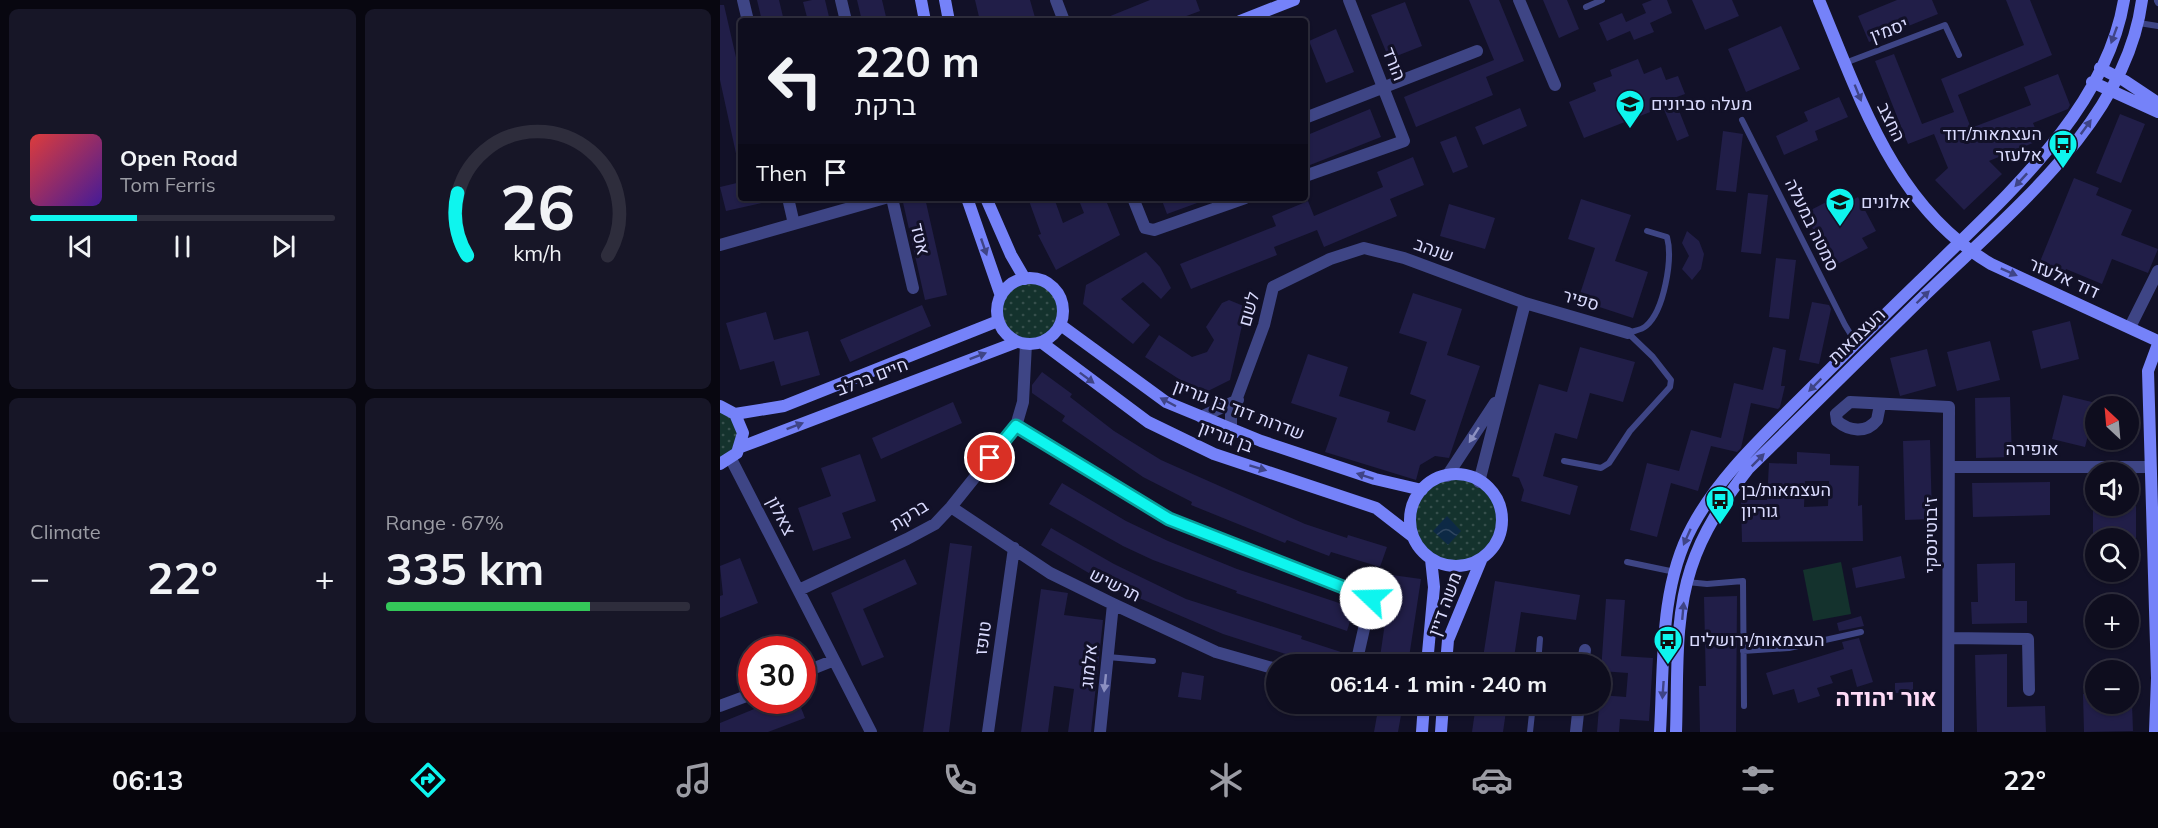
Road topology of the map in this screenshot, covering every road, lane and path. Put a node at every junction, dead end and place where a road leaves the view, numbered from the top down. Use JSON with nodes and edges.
{"nodes":[{"id":1,"x":743,"y":0,"type":"edge"},
{"id":2,"x":841,"y":0,"type":"edge"},
{"id":3,"x":921,"y":0,"type":"edge"},
{"id":4,"x":945,"y":0,"type":"edge"},
{"id":5,"x":1056,"y":0,"type":"edge"},
{"id":6,"x":1294,"y":0,"type":"edge"},
{"id":7,"x":1349,"y":0,"type":"edge"},
{"id":8,"x":1519,"y":0,"type":"edge"},
{"id":9,"x":1602,"y":0,"type":"edge"},
{"id":10,"x":1820,"y":0,"type":"edge"},
{"id":11,"x":2124,"y":0,"type":"edge"},
{"id":12,"x":2142,"y":0,"type":"edge"},
{"id":13,"x":1586,"y":7,"type":"dead end"},
{"id":14,"x":747,"y":18,"type":"edge"},
{"id":15,"x":845,"y":18,"type":"edge"},
{"id":16,"x":924,"y":18,"type":"edge"},
{"id":17,"x":948,"y":18,"type":"edge"},
{"id":18,"x":1063,"y":18,"type":"edge"},
{"id":19,"x":1248,"y":18,"type":"edge"},
{"id":20,"x":2139,"y":23,"type":"junction"},
{"id":21,"x":2158,"y":26,"type":"edge"},
{"id":22,"x":1477,"y":51,"type":"dead end"},
{"id":23,"x":1959,"y":55,"type":"dead end"},
{"id":24,"x":1845,"y":63,"type":"junction"},
{"id":25,"x":2100,"y":68,"type":"junction"},
{"id":26,"x":2118,"y":77,"type":"junction"},
{"id":27,"x":2092,"y":82,"type":"junction"},
{"id":28,"x":1555,"y":85,"type":"dead end"},
{"id":29,"x":1384,"y":87,"type":"junction"},
{"id":30,"x":2110,"y":92,"type":"junction"},
{"id":31,"x":2158,"y":103,"type":"edge"},
{"id":32,"x":2158,"y":112,"type":"edge"},
{"id":33,"x":1308,"y":117,"type":"edge"},
{"id":34,"x":1742,"y":120,"type":"dead end"},
{"id":35,"x":1308,"y":176,"type":"edge"},
{"id":36,"x":789,"y":201,"type":"edge"},
{"id":37,"x":874,"y":201,"type":"edge"},
{"id":38,"x":893,"y":201,"type":"edge"},
{"id":39,"x":968,"y":201,"type":"edge"},
{"id":40,"x":987,"y":201,"type":"edge"},
{"id":41,"x":1134,"y":201,"type":"edge"},
{"id":42,"x":1237,"y":201,"type":"edge"},
{"id":43,"x":794,"y":224,"type":"junction"},
{"id":44,"x":1647,"y":231,"type":"dead end"},
{"id":45,"x":1959,"y":242,"type":"junction"},
{"id":46,"x":720,"y":245,"type":"edge"},
{"id":47,"x":1970,"y":251,"type":"junction"},
{"id":48,"x":1330,"y":259,"type":"joint"},
{"id":49,"x":2158,"y":271,"type":"edge"},
{"id":50,"x":1025,"y":279,"type":"junction"},
{"id":51,"x":913,"y":288,"type":"dead end"},
{"id":52,"x":1000,"y":296,"type":"junction"},
{"id":53,"x":1525,"y":303,"type":"junction"},
{"id":54,"x":998,"y":321,"type":"junction"},
{"id":55,"x":1062,"y":326,"type":"junction"},
{"id":56,"x":2130,"y":327,"type":"junction"},
{"id":57,"x":1628,"y":333,"type":"junction"},
{"id":58,"x":1041,"y":342,"type":"junction"},
{"id":59,"x":1021,"y":343,"type":"junction"},
{"id":60,"x":1856,"y":343,"type":"junction"},
{"id":61,"x":2158,"y":343,"type":"edge"},
{"id":62,"x":1500,"y":394,"type":"junction"},
{"id":63,"x":1238,"y":400,"type":"junction"},
{"id":64,"x":1880,"y":405,"type":"dead end"},
{"id":65,"x":720,"y":406,"type":"edge"},
{"id":66,"x":735,"y":414,"type":"junction"},
{"id":67,"x":1201,"y":417,"type":"junction"},
{"id":68,"x":1016,"y":426,"type":"junction"},
{"id":69,"x":1231,"y":429,"type":"junction"},
{"id":70,"x":741,"y":447,"type":"junction"},
{"id":71,"x":726,"y":461,"type":"edge"},
{"id":72,"x":1564,"y":461,"type":"dead end"},
{"id":73,"x":1949,"y":467,"type":"junction"},
{"id":74,"x":2150,"y":467,"type":"junction"},
{"id":75,"x":1447,"y":476,"type":"junction"},
{"id":76,"x":1479,"y":482,"type":"junction"},
{"id":77,"x":1422,"y":490,"type":"junction"},
{"id":78,"x":951,"y":507,"type":"junction"},
{"id":79,"x":1412,"y":536,"type":"junction"},
{"id":80,"x":1014,"y":548,"type":"junction"},
{"id":81,"x":1482,"y":558,"type":"junction"},
{"id":82,"x":1431,"y":559,"type":"junction"},
{"id":83,"x":1627,"y":562,"type":"dead end"},
{"id":84,"x":1675,"y":572,"type":"junction"},
{"id":85,"x":1687,"y":582,"type":"junction"},
{"id":86,"x":799,"y":590,"type":"junction"},
{"id":87,"x":1113,"y":604,"type":"junction"},
{"id":88,"x":1861,"y":632,"type":"dead end"},
{"id":89,"x":1949,"y":638,"type":"junction"},
{"id":90,"x":1540,"y":639,"type":"dead end"},
{"id":91,"x":1585,"y":650,"type":"dead end"},
{"id":92,"x":1743,"y":651,"type":"junction"},
{"id":93,"x":1358,"y":654,"type":"edge"},
{"id":94,"x":1428,"y":654,"type":"edge"},
{"id":95,"x":1447,"y":654,"type":"edge"},
{"id":96,"x":1539,"y":654,"type":"edge"},
{"id":97,"x":1584,"y":654,"type":"edge"},
{"id":98,"x":1108,"y":657,"type":"junction"},
{"id":99,"x":832,"y":661,"type":"junction"},
{"id":100,"x":1153,"y":661,"type":"dead end"},
{"id":101,"x":1266,"y":666,"type":"edge"},
{"id":102,"x":816,"y":667,"type":"edge"},
{"id":103,"x":2157,"y":678,"type":"edge"},
{"id":104,"x":2029,"y":690,"type":"dead end"},
{"id":105,"x":738,"y":699,"type":"edge"},
{"id":106,"x":720,"y":706,"type":"edge"},
{"id":107,"x":1744,"y":706,"type":"dead end"},
{"id":108,"x":1423,"y":714,"type":"edge"},
{"id":109,"x":1442,"y":714,"type":"edge"},
{"id":110,"x":1532,"y":714,"type":"edge"},
{"id":111,"x":1578,"y":714,"type":"edge"},
{"id":112,"x":871,"y":732,"type":"edge"},
{"id":113,"x":988,"y":732,"type":"edge"},
{"id":114,"x":1100,"y":732,"type":"edge"},
{"id":115,"x":1422,"y":732,"type":"edge"},
{"id":116,"x":1441,"y":732,"type":"edge"},
{"id":117,"x":1530,"y":732,"type":"edge"},
{"id":118,"x":1576,"y":732,"type":"edge"},
{"id":119,"x":1660,"y":732,"type":"edge"},
{"id":120,"x":1676,"y":732,"type":"edge"},
{"id":121,"x":1948,"y":732,"type":"edge"},
{"id":122,"x":2155,"y":732,"type":"edge"}],
"edges":[{"from":1,"to":14,"type":"street"},
{"from":2,"to":15,"type":"street"},
{"from":3,"to":16,"type":"street"},
{"from":4,"to":17,"type":"street"},
{"from":5,"to":18,"type":"street"},
{"from":6,"to":19,"type":"street"},
{"from":7,"to":29,"type":"street","name":"הורד"},
{"from":8,"to":28,"type":"street"},
{"from":9,"to":13,"type":"lane"},
{"from":10,"to":24,"type":"street","name":"החצב"},
{"from":11,"to":25,"type":"street","name":"העצמאות","one_way":true},
{"from":12,"to":20,"type":"street","name":"העצמאות"},
{"from":20,"to":21,"type":"lane"},
{"from":20,"to":26,"type":"street","name":"העצמאות"},
{"from":22,"to":29,"type":"street"},
{"from":23,"to":24,"type":"lane","name":"יסמין"},
{"from":24,"to":45,"type":"street","name":"החצב","one_way":true},
{"from":25,"to":26,"type":"street"},
{"from":25,"to":27,"type":"street","name":"העצמאות"},
{"from":26,"to":30,"type":"street","name":"העצמאות"},
{"from":26,"to":31,"type":"street"},
{"from":27,"to":30,"type":"street"},
{"from":27,"to":45,"type":"street","name":"העצמאות","one_way":true},
{"from":29,"to":33,"type":"street"},
{"from":29,"to":35,"type":"street","name":"הורד"},
{"from":30,"to":32,"type":"street"},
{"from":47,"to":30,"type":"street","name":"העצמאות","one_way":true},
{"from":34,"to":60,"type":"lane","name":"סמטה במעלה"},
{"from":36,"to":43,"type":"street"},
{"from":37,"to":43,"type":"street"},
{"from":38,"to":51,"type":"street","name":"אטד"},
{"from":39,"to":52,"type":"street","one_way":true},
{"from":40,"to":50,"type":"street"},
{"from":41,"to":42,"type":"street"},
{"from":43,"to":46,"type":"street"},
{"from":44,"to":57,"type":"lane"},
{"from":45,"to":47,"type":"street","name":"דוד אלעזר"},
{"from":45,"to":60,"type":"street","name":"העצמאות"},
{"from":47,"to":56,"type":"street","name":"דוד אלעזר","one_way":true},
{"from":85,"to":47,"type":"street","name":"העצמאות","one_way":true},
{"from":48,"to":53,"type":"street","name":"שנהב"},
{"from":48,"to":63,"type":"street","name":"לשם"},
{"from":49,"to":56,"type":"street"},
{"from":50,"to":52,"type":"street"},
{"from":50,"to":55,"type":"street"},
{"from":52,"to":54,"type":"street"},
{"from":53,"to":57,"type":"street","name":"ספיר"},
{"from":53,"to":62,"type":"street"},
{"from":54,"to":59,"type":"street"},
{"from":54,"to":66,"type":"street","name":"חיים ברלב"},
{"from":55,"to":58,"type":"street"},
{"from":67,"to":55,"type":"street","name":"שדרות דוד בן גוריון","one_way":true},
{"from":56,"to":61,"type":"street","name":"דוד אלעזר"},
{"from":57,"to":72,"type":"lane"},
{"from":58,"to":59,"type":"street"},
{"from":58,"to":79,"type":"street","name":"בן גוריון","one_way":true},
{"from":59,"to":68,"type":"street","name":"ברקת"},
{"from":70,"to":59,"type":"street","name":"חיים ברלב","one_way":true},
{"from":60,"to":84,"type":"street","name":"העצמאות","one_way":true},
{"from":61,"to":74,"type":"street"},
{"from":62,"to":75,"type":"street","one_way":true},
{"from":62,"to":76,"type":"street"},
{"from":63,"to":67,"type":"street"},
{"from":63,"to":69,"type":"street","name":"לשם"},
{"from":64,"to":73,"type":"street","name":"ז'בוטינסקי"},
{"from":65,"to":66,"type":"street"},
{"from":66,"to":70,"type":"street"},
{"from":67,"to":69,"type":"street","name":"שדרות דוד בן גוריון"},
{"from":68,"to":78,"type":"street","name":"ברקת"},
{"from":68,"to":93,"type":"street"},
{"from":77,"to":69,"type":"street","name":"שדרות דוד בן גוריון","one_way":true},
{"from":70,"to":71,"type":"street"},
{"from":71,"to":86,"type":"street","name":"צאלון"},
{"from":73,"to":74,"type":"street","name":"אופירה"},
{"from":73,"to":89,"type":"street","name":"ז'בוטינסקי"},
{"from":74,"to":103,"type":"street"},
{"from":75,"to":76,"type":"street"},
{"from":75,"to":77,"type":"street"},
{"from":76,"to":81,"type":"street"},
{"from":77,"to":79,"type":"street"},
{"from":78,"to":80,"type":"street","name":"תרשיש"},
{"from":78,"to":86,"type":"street","name":"ברקת"},
{"from":79,"to":82,"type":"street"},
{"from":80,"to":87,"type":"street","name":"תרשיש"},
{"from":80,"to":113,"type":"street","name":"טופז"},
{"from":81,"to":82,"type":"street"},
{"from":81,"to":95,"type":"street","name":"משה דיין"},
{"from":82,"to":94,"type":"street","name":"משה דיין"},
{"from":83,"to":84,"type":"lane"},
{"from":84,"to":119,"type":"street","name":"העצמאות","one_way":true},
{"from":85,"to":92,"type":"lane"},
{"from":120,"to":85,"type":"street","name":"העצמאות","one_way":true},
{"from":86,"to":99,"type":"street","name":"צאלון"},
{"from":87,"to":98,"type":"street","name":"אלמוג"},
{"from":87,"to":101,"type":"street","name":"תרשיש"},
{"from":88,"to":92,"type":"lane"},
{"from":89,"to":104,"type":"street"},
{"from":89,"to":121,"type":"street","name":"ז'בוטינסקי"},
{"from":90,"to":96,"type":"lane"},
{"from":91,"to":97,"type":"street"},
{"from":92,"to":107,"type":"lane"},
{"from":98,"to":100,"type":"lane"},
{"from":98,"to":114,"type":"street","name":"אלמוג","one_way":true},
{"from":99,"to":102,"type":"street"},
{"from":99,"to":112,"type":"street","name":"צאלון"},
{"from":103,"to":122,"type":"street"},
{"from":105,"to":106,"type":"street"},
{"from":108,"to":115,"type":"street"},
{"from":109,"to":116,"type":"street"},
{"from":110,"to":117,"type":"lane"},
{"from":111,"to":118,"type":"street"}]}
